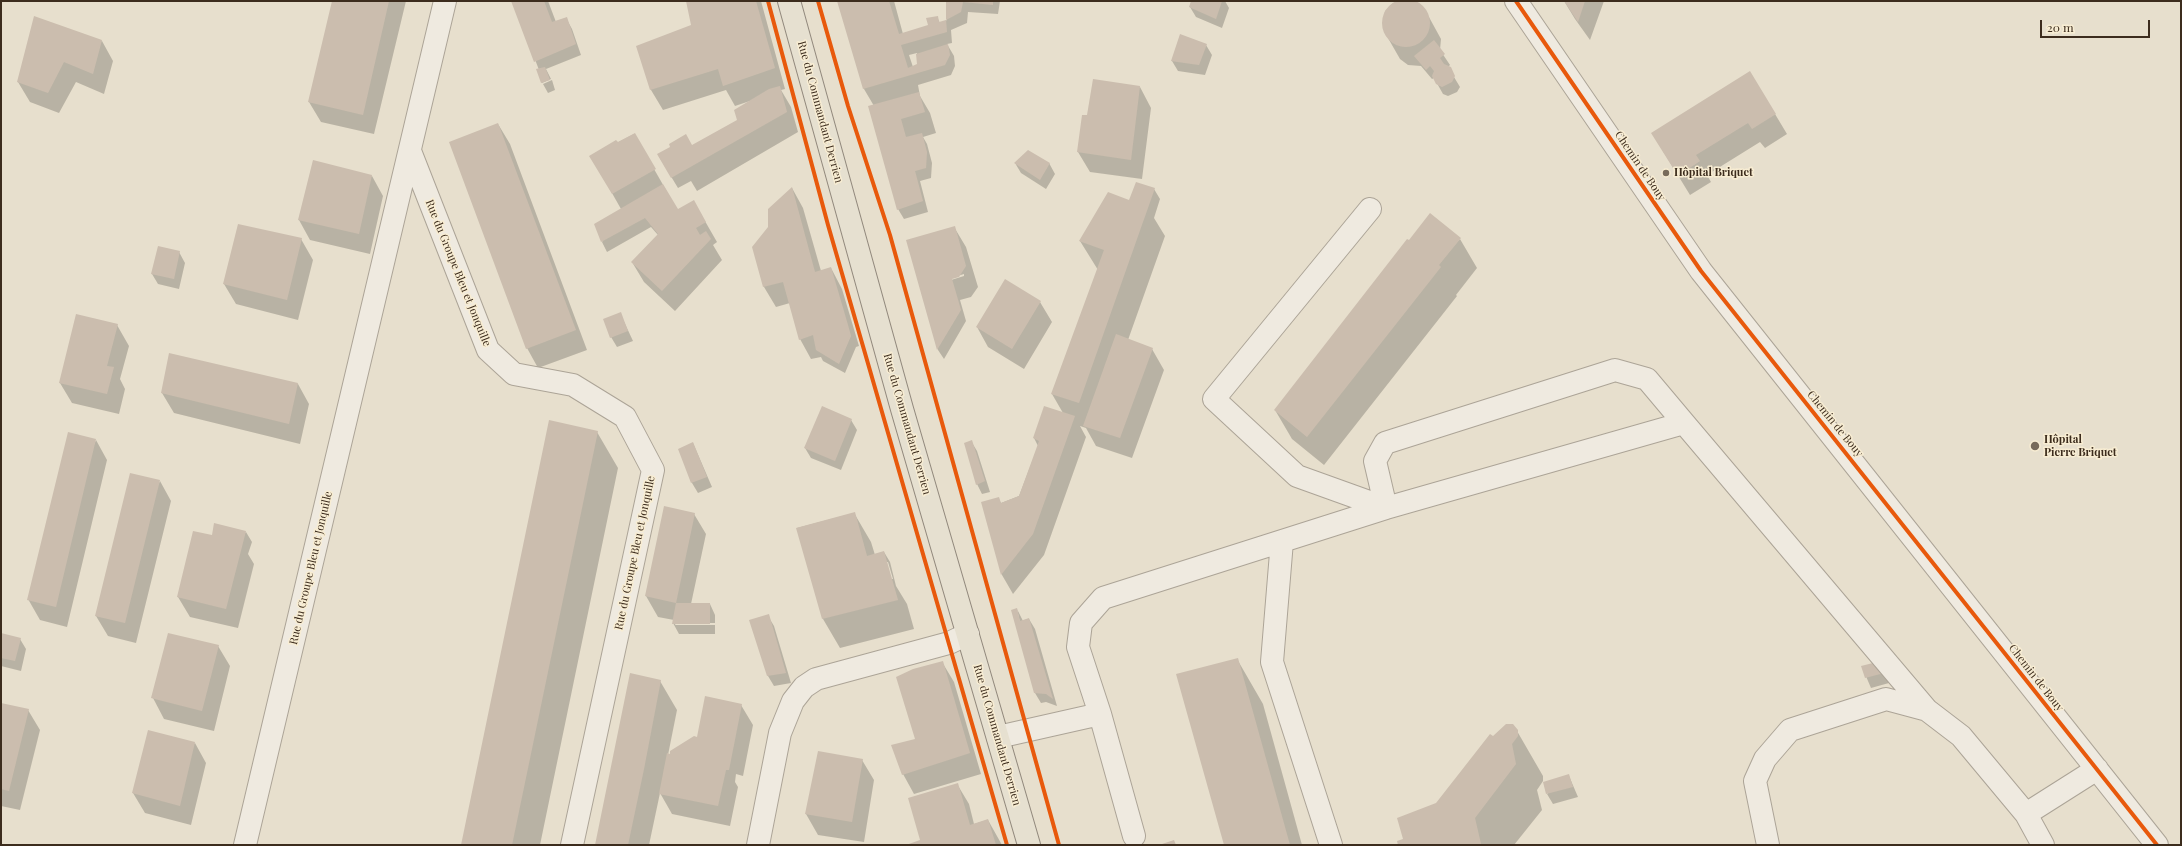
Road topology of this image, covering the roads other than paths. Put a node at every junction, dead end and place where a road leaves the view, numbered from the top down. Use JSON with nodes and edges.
{"nodes":[{"id":1,"x":445,"y":1,"type":"edge"},
{"id":2,"x":789,"y":1,"type":"edge"},
{"id":3,"x":1516,"y":1,"type":"edge"},
{"id":4,"x":410,"y":151,"type":"junction"},
{"id":5,"x":1370,"y":209,"type":"dead end"},
{"id":6,"x":1684,"y":423,"type":"junction"},
{"id":7,"x":1386,"y":508,"type":"junction"},
{"id":8,"x":1282,"y":541,"type":"junction"},
{"id":9,"x":968,"y":634,"type":"junction"},
{"id":10,"x":1927,"y":710,"type":"junction"},
{"id":11,"x":1100,"y":714,"type":"junction"},
{"id":12,"x":998,"y":737,"type":"junction"},
{"id":13,"x":2097,"y":769,"type":"junction"},
{"id":14,"x":2026,"y":814,"type":"junction"},
{"id":15,"x":1134,"y":836,"type":"dead end"},
{"id":16,"x":245,"y":845,"type":"edge"},
{"id":17,"x":572,"y":845,"type":"edge"},
{"id":18,"x":758,"y":845,"type":"edge"},
{"id":19,"x":1029,"y":845,"type":"edge"},
{"id":20,"x":1331,"y":845,"type":"edge"},
{"id":21,"x":1768,"y":845,"type":"edge"},
{"id":22,"x":2043,"y":845,"type":"edge"},
{"id":23,"x":2157,"y":845,"type":"edge"}],
"edges":[{"from":1,"to":4,"type":"street","name":"Rue du Groupe Bleu et Jonquille"},
{"from":2,"to":9,"type":"main road","name":"Rue du Commandant Derrien"},
{"from":3,"to":13,"type":"street","name":"Chemin de Bouy"},
{"from":4,"to":16,"type":"street","name":"Rue du Groupe Bleu et Jonquille"},
{"from":4,"to":17,"type":"street","name":"Rue du Groupe Bleu et Jonquille"},
{"from":5,"to":7,"type":"street"},
{"from":6,"to":7,"type":"street"},
{"from":6,"to":7,"type":"street"},
{"from":6,"to":10,"type":"street"},
{"from":7,"to":8,"type":"street"},
{"from":8,"to":11,"type":"street"},
{"from":8,"to":20,"type":"street"},
{"from":9,"to":12,"type":"main road","name":"Rue du Commandant Derrien"},
{"from":9,"to":18,"type":"street"},
{"from":10,"to":14,"type":"street"},
{"from":10,"to":21,"type":"street"},
{"from":11,"to":12,"type":"street"},
{"from":11,"to":15,"type":"street"},
{"from":12,"to":19,"type":"main road","name":"Rue du Commandant Derrien"},
{"from":13,"to":14,"type":"street"},
{"from":13,"to":23,"type":"street","name":"Chemin de Bouy"},
{"from":14,"to":22,"type":"street"}]}
